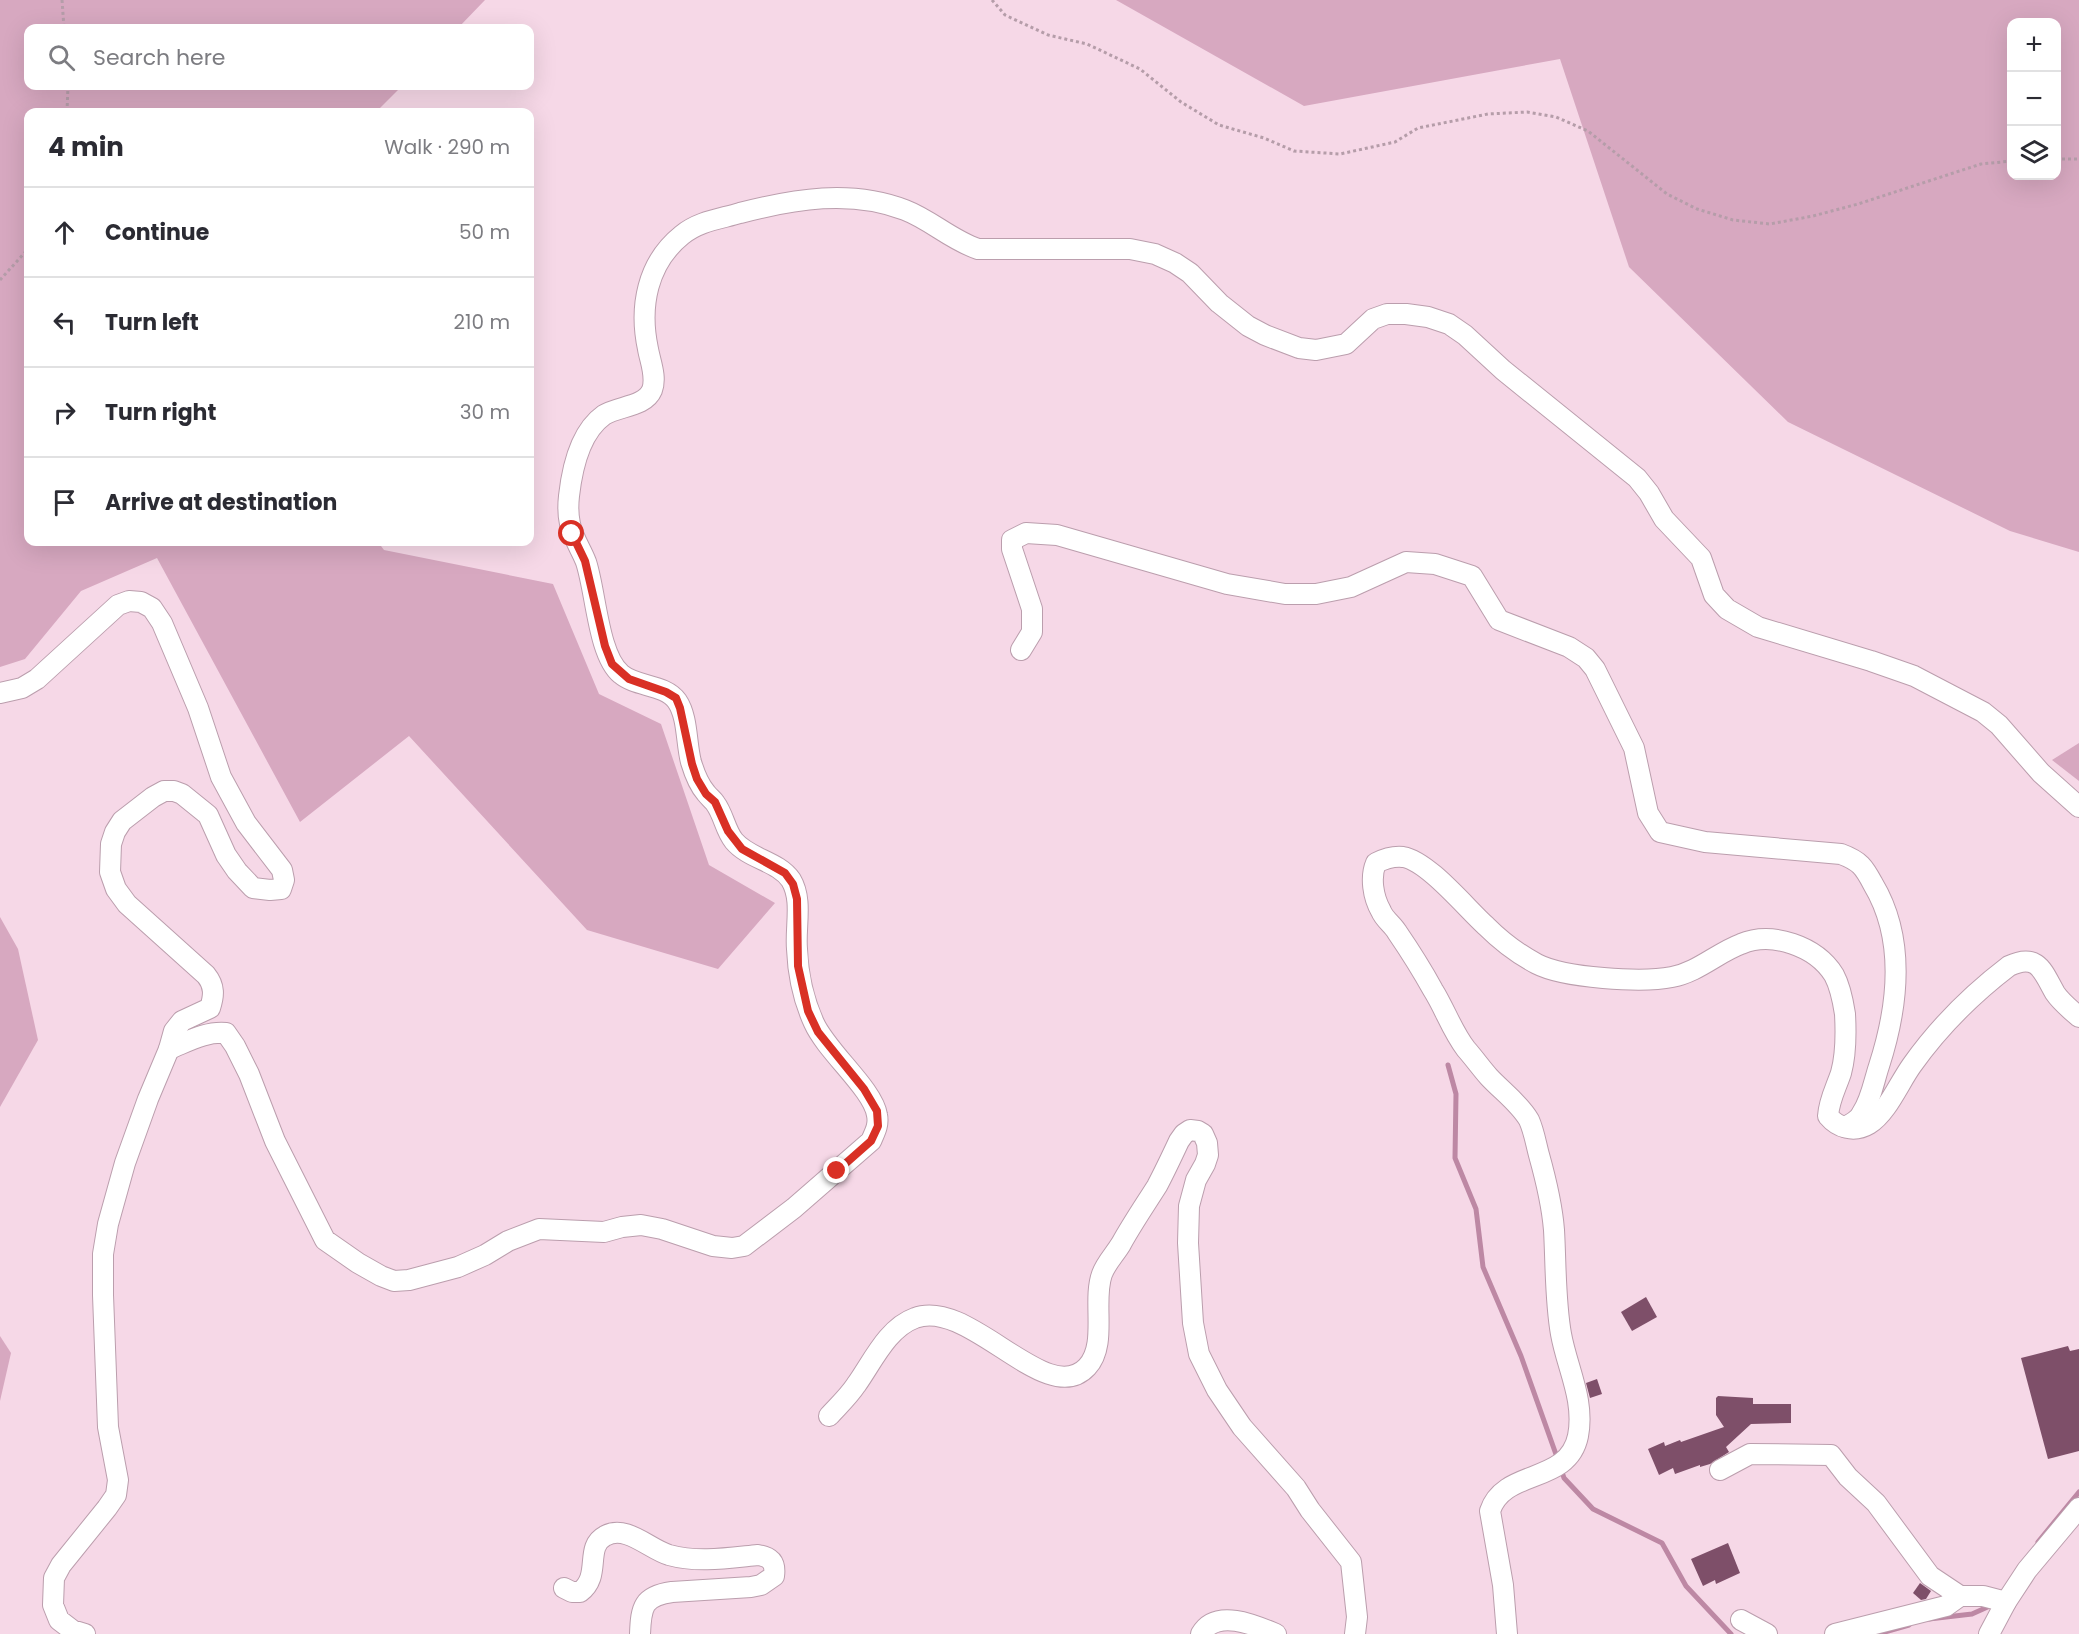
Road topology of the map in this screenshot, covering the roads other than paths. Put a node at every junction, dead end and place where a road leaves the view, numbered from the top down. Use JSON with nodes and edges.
{"nodes":[{"id":1,"x":1021,"y":650,"type":"dead end"},
{"id":2,"x":0,"y":693,"type":"edge"},
{"id":3,"x":2079,"y":807,"type":"edge"},
{"id":4,"x":2079,"y":1017,"type":"edge"},
{"id":5,"x":169,"y":1049,"type":"junction"},
{"id":6,"x":1845,"y":1127,"type":"junction"},
{"id":7,"x":829,"y":1416,"type":"dead end"},
{"id":8,"x":1720,"y":1470,"type":"dead end"},
{"id":9,"x":2079,"y":1508,"type":"edge"},
{"id":10,"x":564,"y":1588,"type":"dead end"},
{"id":11,"x":1960,"y":1596,"type":"junction"},
{"id":12,"x":2006,"y":1602,"type":"junction"},
{"id":13,"x":1741,"y":1620,"type":"dead end"},
{"id":14,"x":85,"y":1634,"type":"edge"},
{"id":15,"x":640,"y":1634,"type":"edge"},
{"id":16,"x":1201,"y":1634,"type":"edge"},
{"id":17,"x":1276,"y":1634,"type":"edge"},
{"id":18,"x":1355,"y":1634,"type":"edge"},
{"id":19,"x":1507,"y":1634,"type":"edge"},
{"id":20,"x":1767,"y":1634,"type":"edge"},
{"id":21,"x":1835,"y":1634,"type":"edge"},
{"id":22,"x":1989,"y":1634,"type":"edge"}],
"edges":[{"from":1,"to":6,"type":"street"},
{"from":2,"to":5,"type":"street"},
{"from":3,"to":5,"type":"street"},
{"from":4,"to":6,"type":"street"},
{"from":5,"to":14,"type":"street"},
{"from":6,"to":19,"type":"street"},
{"from":7,"to":18,"type":"street"},
{"from":8,"to":11,"type":"street"},
{"from":9,"to":12,"type":"street"},
{"from":10,"to":15,"type":"street"},
{"from":11,"to":12,"type":"street"},
{"from":11,"to":21,"type":"street"},
{"from":12,"to":22,"type":"street"},
{"from":13,"to":20,"type":"street"},
{"from":16,"to":17,"type":"street"}]}
